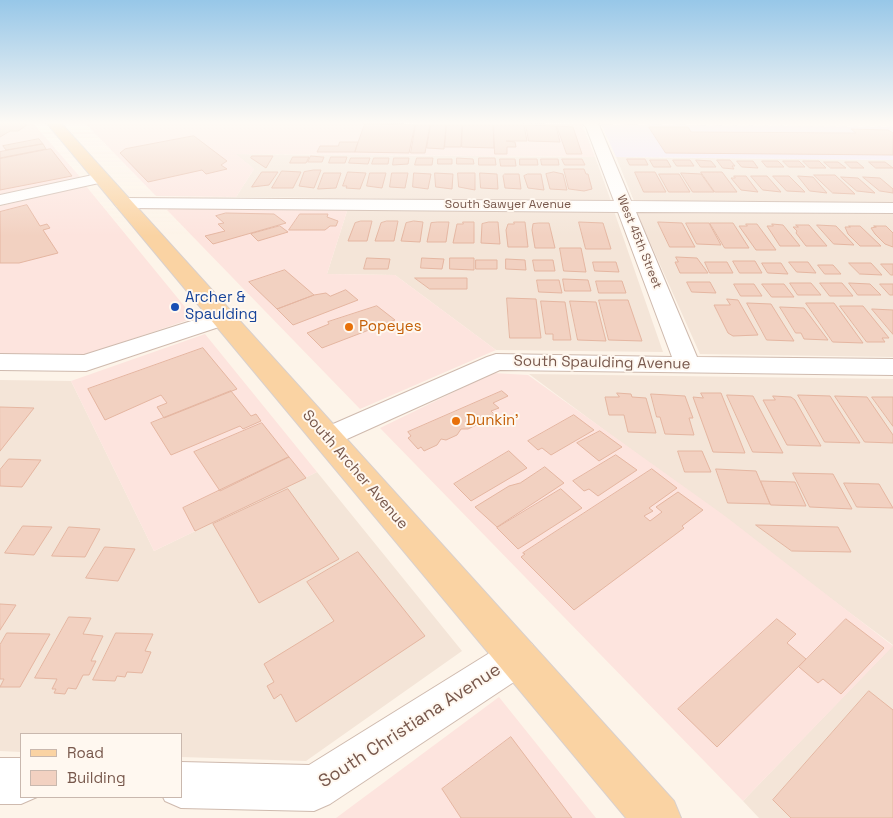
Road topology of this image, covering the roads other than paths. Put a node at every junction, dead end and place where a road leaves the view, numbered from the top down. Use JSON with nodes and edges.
{"nodes":[{"id":1,"x":86,"y":160,"type":"edge"},
{"id":2,"x":606,"y":160,"type":"edge"},
{"id":3,"x":102,"y":178,"type":"junction"},
{"id":4,"x":0,"y":200,"type":"edge"},
{"id":5,"x":123,"y":203,"type":"junction"},
{"id":6,"x":624,"y":206,"type":"junction"},
{"id":7,"x":893,"y":208,"type":"edge"},
{"id":8,"x":223,"y":318,"type":"junction"},
{"id":9,"x":0,"y":362,"type":"edge"},
{"id":10,"x":688,"y":365,"type":"junction"},
{"id":11,"x":893,"y":367,"type":"edge"},
{"id":12,"x":327,"y":438,"type":"junction"},
{"id":13,"x":518,"y":657,"type":"junction"},
{"id":14,"x":0,"y":781,"type":"edge"},
{"id":15,"x":20,"y":781,"type":"edge"},
{"id":16,"x":182,"y":785,"type":"edge"},
{"id":17,"x":657,"y":818,"type":"edge"}],
"edges":[{"from":1,"to":3,"type":"main road","name":"South Archer Avenue"},
{"from":2,"to":6,"type":"street","name":"West 45th Street"},
{"from":3,"to":4,"type":"street"},
{"from":3,"to":5,"type":"main road","name":"South Archer Avenue"},
{"from":5,"to":6,"type":"street","name":"South Sawyer Avenue"},
{"from":5,"to":8,"type":"main road","name":"South Archer Avenue"},
{"from":6,"to":7,"type":"street","name":"South Sawyer Avenue"},
{"from":6,"to":10,"type":"street","name":"West 45th Street"},
{"from":8,"to":9,"type":"street"},
{"from":8,"to":12,"type":"main road","name":"South Archer Avenue"},
{"from":10,"to":11,"type":"street","name":"South Spaulding Avenue"},
{"from":10,"to":12,"type":"street","name":"South Spaulding Avenue"},
{"from":12,"to":13,"type":"main road","name":"South Archer Avenue"},
{"from":13,"to":16,"type":"street","name":"South Christiana Avenue"},
{"from":13,"to":17,"type":"main road","name":"South Archer Avenue"},
{"from":14,"to":15,"type":"street"}]}
